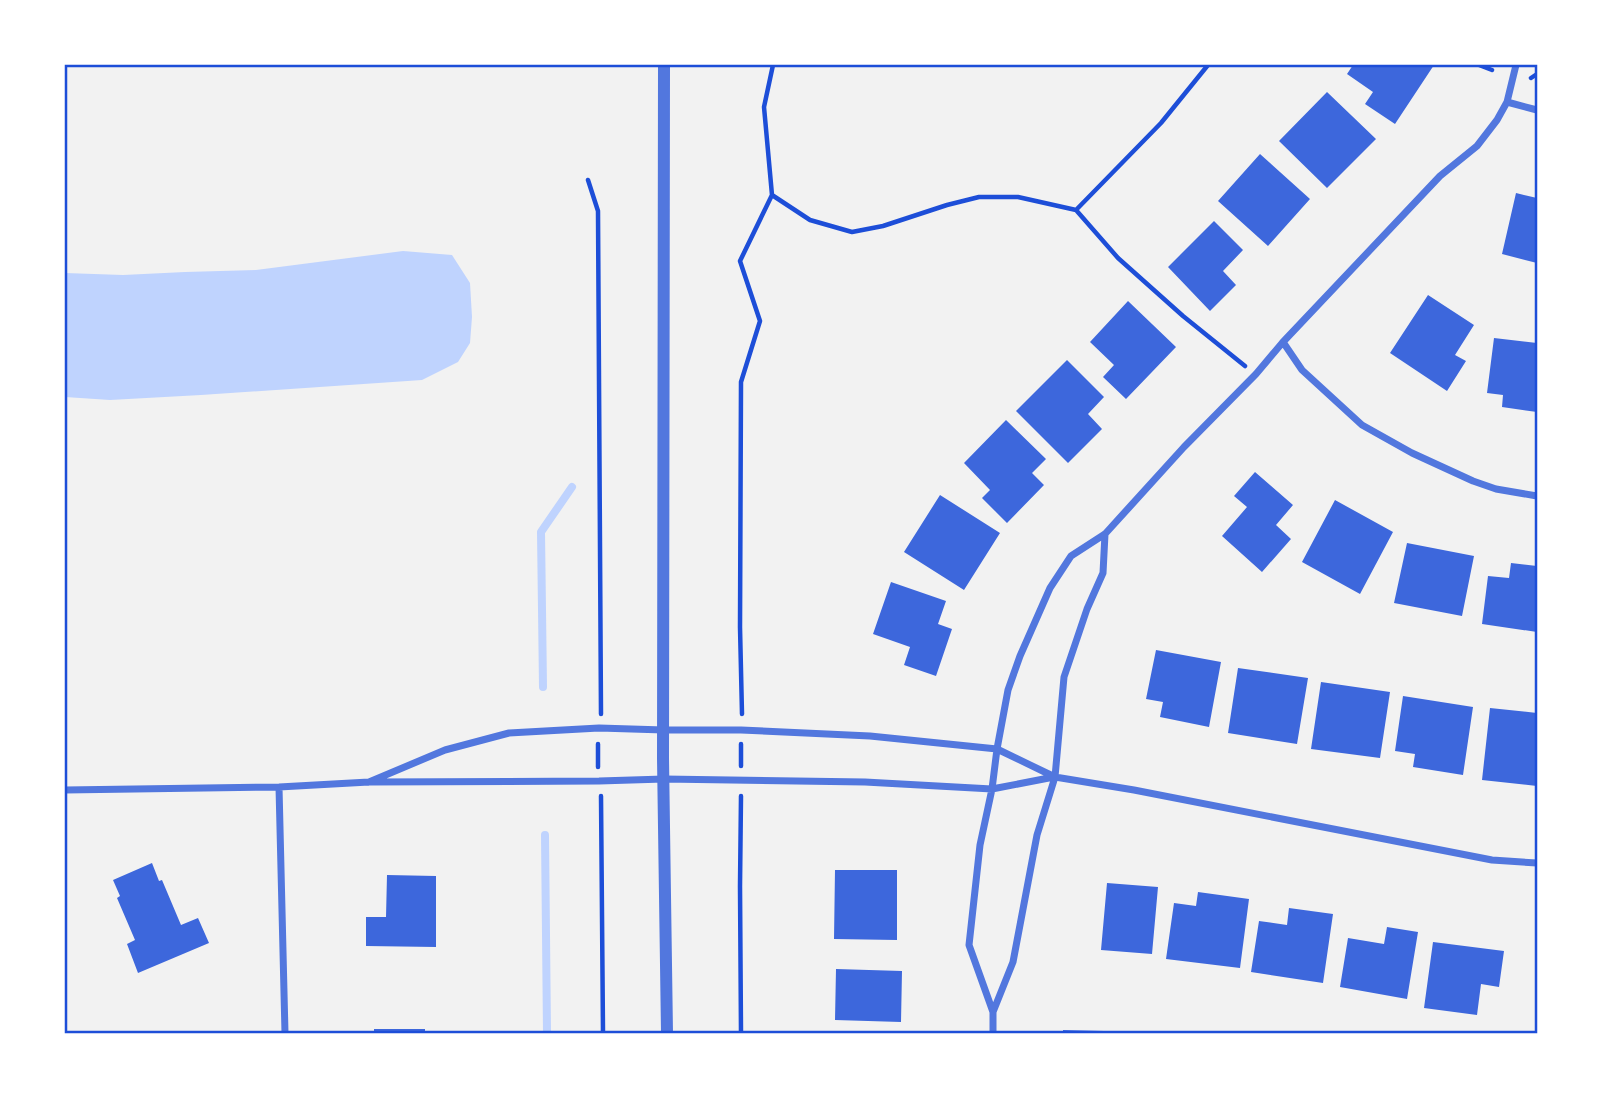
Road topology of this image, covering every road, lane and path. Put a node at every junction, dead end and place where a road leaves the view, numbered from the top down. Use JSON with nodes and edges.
{"nodes":[{"id":1,"x":664,"y":65,"type":"edge"},
{"id":2,"x":773,"y":65,"type":"edge"},
{"id":3,"x":1208,"y":65,"type":"edge"},
{"id":4,"x":1479,"y":65,"type":"edge"},
{"id":5,"x":1516,"y":65,"type":"edge"},
{"id":6,"x":1492,"y":69,"type":"dead end"},
{"id":7,"x":1537,"y":74,"type":"edge"},
{"id":8,"x":1531,"y":78,"type":"dead end"},
{"id":9,"x":1507,"y":102,"type":"junction"},
{"id":10,"x":1537,"y":110,"type":"edge"},
{"id":11,"x":588,"y":180,"type":"dead end"},
{"id":12,"x":772,"y":195,"type":"junction"},
{"id":13,"x":1076,"y":209,"type":"junction"},
{"id":14,"x":1283,"y":342,"type":"junction"},
{"id":15,"x":1245,"y":366,"type":"dead end"},
{"id":16,"x":1537,"y":496,"type":"edge"},
{"id":17,"x":1105,"y":534,"type":"junction"},
{"id":18,"x":601,"y":712,"type":"dead end"},
{"id":19,"x":664,"y":730,"type":"junction"},
{"id":20,"x":741,"y":730,"type":"junction"},
{"id":21,"x":598,"y":745,"type":"dead end"},
{"id":22,"x":997,"y":749,"type":"junction"},
{"id":23,"x":598,"y":768,"type":"dead end"},
{"id":24,"x":1055,"y":777,"type":"junction"},
{"id":25,"x":664,"y":779,"type":"junction"},
{"id":26,"x":742,"y":780,"type":"junction"},
{"id":27,"x":369,"y":782,"type":"junction"},
{"id":28,"x":279,"y":787,"type":"junction"},
{"id":29,"x":992,"y":789,"type":"junction"},
{"id":30,"x":65,"y":790,"type":"edge"},
{"id":31,"x":601,"y":796,"type":"dead end"},
{"id":32,"x":1537,"y":863,"type":"edge"},
{"id":33,"x":993,"y":1012,"type":"junction"},
{"id":34,"x":285,"y":1033,"type":"edge"},
{"id":35,"x":603,"y":1033,"type":"edge"},
{"id":36,"x":667,"y":1033,"type":"edge"},
{"id":37,"x":741,"y":1033,"type":"edge"},
{"id":38,"x":993,"y":1033,"type":"edge"}],
"edges":[{"from":1,"to":19,"type":"street"},
{"from":2,"to":12,"type":"path"},
{"from":3,"to":13,"type":"path"},
{"from":4,"to":6,"type":"path"},
{"from":5,"to":9,"type":"street"},
{"from":7,"to":8,"type":"path"},
{"from":9,"to":10,"type":"street"},
{"from":9,"to":14,"type":"street"},
{"from":11,"to":18,"type":"path"},
{"from":12,"to":13,"type":"path"},
{"from":12,"to":20,"type":"path"},
{"from":13,"to":15,"type":"path"},
{"from":14,"to":16,"type":"street"},
{"from":14,"to":17,"type":"street"},
{"from":17,"to":22,"type":"street"},
{"from":17,"to":24,"type":"street"},
{"from":19,"to":20,"type":"street"},
{"from":19,"to":25,"type":"street"},
{"from":19,"to":27,"type":"street"},
{"from":20,"to":22,"type":"street"},
{"from":20,"to":26,"type":"path"},
{"from":21,"to":23,"type":"path"},
{"from":22,"to":24,"type":"street"},
{"from":22,"to":29,"type":"street"},
{"from":24,"to":29,"type":"street"},
{"from":24,"to":32,"type":"street"},
{"from":24,"to":33,"type":"street"},
{"from":25,"to":26,"type":"street"},
{"from":25,"to":27,"type":"street"},
{"from":25,"to":36,"type":"street"},
{"from":26,"to":29,"type":"street"},
{"from":26,"to":37,"type":"path"},
{"from":27,"to":28,"type":"street"},
{"from":28,"to":30,"type":"street"},
{"from":28,"to":34,"type":"street"},
{"from":29,"to":33,"type":"street"},
{"from":31,"to":35,"type":"path"},
{"from":33,"to":38,"type":"street"}]}
